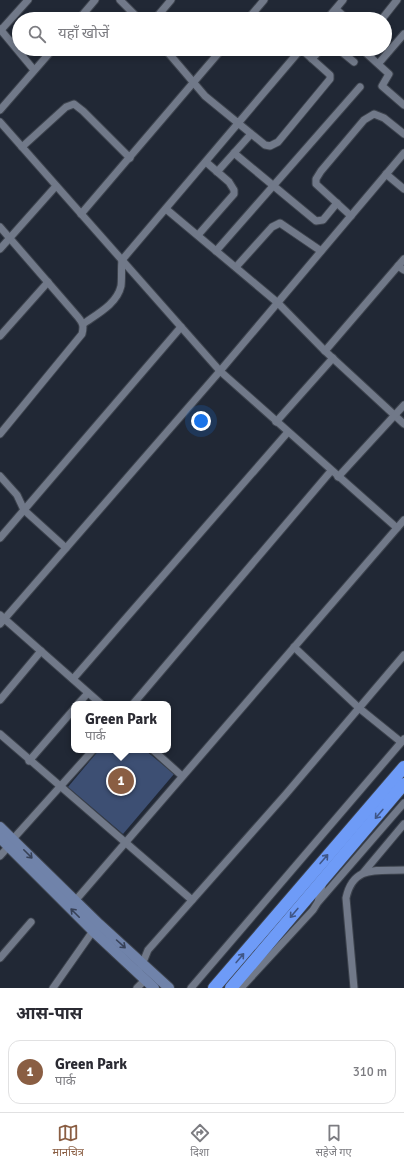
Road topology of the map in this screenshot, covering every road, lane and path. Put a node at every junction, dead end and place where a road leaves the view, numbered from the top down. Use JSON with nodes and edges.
{"nodes":[{"id":1,"x":28,"y":0,"type":"edge"},
{"id":2,"x":95,"y":0,"type":"edge"},
{"id":3,"x":120,"y":0,"type":"edge"},
{"id":4,"x":171,"y":0,"type":"edge"},
{"id":5,"x":264,"y":0,"type":"edge"},
{"id":6,"x":343,"y":0,"type":"edge"},
{"id":7,"x":397,"y":0,"type":"edge"},
{"id":8,"x":336,"y":9,"type":"junction"},
{"id":9,"x":17,"y":12,"type":"edge"},
{"id":10,"x":85,"y":12,"type":"edge"},
{"id":11,"x":132,"y":12,"type":"edge"},
{"id":12,"x":161,"y":12,"type":"edge"},
{"id":13,"x":254,"y":12,"type":"edge"},
{"id":14,"x":333,"y":12,"type":"edge"},
{"id":15,"x":339,"y":12,"type":"edge"},
{"id":16,"x":388,"y":12,"type":"edge"},
{"id":17,"x":12,"y":17,"type":"edge"},
{"id":18,"x":0,"y":30,"type":"edge"},
{"id":19,"x":404,"y":34,"type":"edge"},
{"id":20,"x":12,"y":44,"type":"edge"},
{"id":21,"x":392,"y":48,"type":"edge"},
{"id":22,"x":22,"y":56,"type":"edge"},
{"id":23,"x":47,"y":56,"type":"edge"},
{"id":24,"x":172,"y":56,"type":"edge"},
{"id":25,"x":216,"y":56,"type":"edge"},
{"id":26,"x":295,"y":56,"type":"edge"},
{"id":27,"x":310,"y":56,"type":"edge"},
{"id":28,"x":347,"y":56,"type":"edge"},
{"id":29,"x":370,"y":56,"type":"edge"},
{"id":30,"x":385,"y":56,"type":"edge"},
{"id":31,"x":312,"y":58,"type":"joint"},
{"id":32,"x":354,"y":62,"type":"dead end"},
{"id":33,"x":379,"y":63,"type":"junction"},
{"id":34,"x":34,"y":70,"type":"junction"},
{"id":35,"x":194,"y":82,"type":"junction"},
{"id":36,"x":360,"y":87,"type":"dead end"},
{"id":37,"x":404,"y":105,"type":"edge"},
{"id":38,"x":0,"y":110,"type":"edge"},
{"id":39,"x":0,"y":122,"type":"edge"},
{"id":40,"x":238,"y":124,"type":"junction"},
{"id":41,"x":250,"y":134,"type":"junction"},
{"id":42,"x":404,"y":134,"type":"edge"},
{"id":43,"x":22,"y":147,"type":"junction"},
{"id":44,"x":404,"y":152,"type":"edge"},
{"id":45,"x":234,"y":153,"type":"junction"},
{"id":46,"x":130,"y":158,"type":"junction"},
{"id":47,"x":206,"y":162,"type":"junction"},
{"id":48,"x":217,"y":172,"type":"junction"},
{"id":49,"x":386,"y":174,"type":"junction"},
{"id":50,"x":56,"y":186,"type":"junction"},
{"id":51,"x":273,"y":186,"type":"junction"},
{"id":52,"x":404,"y":189,"type":"edge"},
{"id":53,"x":336,"y":203,"type":"junction"},
{"id":54,"x":166,"y":209,"type":"junction"},
{"id":55,"x":81,"y":214,"type":"junction"},
{"id":56,"x":351,"y":216,"type":"junction"},
{"id":57,"x":0,"y":227,"type":"edge"},
{"id":58,"x":198,"y":235,"type":"junction"},
{"id":59,"x":10,"y":238,"type":"junction"},
{"id":60,"x":0,"y":249,"type":"edge"},
{"id":61,"x":216,"y":251,"type":"junction"},
{"id":62,"x":322,"y":251,"type":"junction"},
{"id":63,"x":404,"y":259,"type":"edge"},
{"id":64,"x":122,"y":260,"type":"junction"},
{"id":65,"x":236,"y":267,"type":"junction"},
{"id":66,"x":401,"y":268,"type":"edge"},
{"id":67,"x":48,"y":282,"type":"junction"},
{"id":68,"x":278,"y":303,"type":"junction"},
{"id":69,"x":83,"y":324,"type":"junction"},
{"id":70,"x":181,"y":327,"type":"junction"},
{"id":71,"x":0,"y":336,"type":"edge"},
{"id":72,"x":325,"y":351,"type":"junction"},
{"id":73,"x":333,"y":358,"type":"junction"},
{"id":74,"x":220,"y":371,"type":"junction"},
{"id":75,"x":404,"y":405,"type":"edge"},
{"id":76,"x":394,"y":415,"type":"junction"},
{"id":77,"x":276,"y":422,"type":"junction"},
{"id":78,"x":404,"y":424,"type":"edge"},
{"id":79,"x":288,"y":432,"type":"junction"},
{"id":80,"x":0,"y":434,"type":"edge"},
{"id":81,"x":331,"y":471,"type":"junction"},
{"id":82,"x":0,"y":476,"type":"edge"},
{"id":83,"x":338,"y":477,"type":"junction"},
{"id":84,"x":24,"y":510,"type":"junction"},
{"id":85,"x":404,"y":520,"type":"edge"},
{"id":86,"x":397,"y":528,"type":"junction"},
{"id":87,"x":0,"y":538,"type":"edge"},
{"id":88,"x":66,"y":548,"type":"junction"},
{"id":89,"x":2,"y":619,"type":"edge"},
{"id":90,"x":294,"y":646,"type":"junction"},
{"id":91,"x":41,"y":651,"type":"junction"},
{"id":92,"x":404,"y":655,"type":"edge"},
{"id":93,"x":73,"y":679,"type":"junction"},
{"id":94,"x":88,"y":692,"type":"junction"},
{"id":95,"x":0,"y":700,"type":"edge"},
{"id":96,"x":80,"y":701,"type":"edge"},
{"id":97,"x":98,"y":701,"type":"edge"},
{"id":98,"x":136,"y":701,"type":"edge"},
{"id":99,"x":359,"y":708,"type":"junction"},
{"id":100,"x":71,"y":712,"type":"edge"},
{"id":101,"x":0,"y":734,"type":"edge"},
{"id":102,"x":403,"y":741,"type":"edge"},
{"id":103,"x":90,"y":753,"type":"edge"},
{"id":104,"x":156,"y":753,"type":"edge"},
{"id":105,"x":29,"y":761,"type":"junction"},
{"id":106,"x":404,"y":767,"type":"edge"},
{"id":107,"x":182,"y":776,"type":"junction"},
{"id":108,"x":404,"y":784,"type":"edge"},
{"id":109,"x":60,"y":787,"type":"junction"},
{"id":110,"x":404,"y":802,"type":"edge"},
{"id":111,"x":404,"y":824,"type":"edge"},
{"id":112,"x":0,"y":826,"type":"edge"},
{"id":113,"x":0,"y":838,"type":"edge"},
{"id":114,"x":11,"y":843,"type":"junction"},
{"id":115,"x":125,"y":843,"type":"junction"},
{"id":116,"x":0,"y":856,"type":"edge"},
{"id":117,"x":404,"y":870,"type":"edge"},
{"id":118,"x":363,"y":873,"type":"junction"},
{"id":119,"x":324,"y":878,"type":"junction"},
{"id":120,"x":192,"y":900,"type":"junction"},
{"id":121,"x":75,"y":901,"type":"junction"},
{"id":122,"x":318,"y":902,"type":"junction"},
{"id":123,"x":31,"y":922,"type":"dead end"},
{"id":124,"x":96,"y":927,"type":"junction"},
{"id":125,"x":0,"y":958,"type":"edge"},
{"id":126,"x":136,"y":965,"type":"junction"},
{"id":127,"x":145,"y":980,"type":"junction"},
{"id":128,"x":53,"y":988,"type":"edge"},
{"id":129,"x":138,"y":988,"type":"edge"},
{"id":130,"x":154,"y":988,"type":"edge"},
{"id":131,"x":169,"y":988,"type":"edge"},
{"id":132,"x":191,"y":988,"type":"edge"},
{"id":133,"x":214,"y":988,"type":"edge"},
{"id":134,"x":231,"y":988,"type":"edge"},
{"id":135,"x":241,"y":988,"type":"edge"},
{"id":136,"x":354,"y":988,"type":"edge"}],
"edges":[{"from":1,"to":9,"type":"street"},
{"from":2,"to":10,"type":"street"},
{"from":3,"to":11,"type":"street"},
{"from":4,"to":12,"type":"street"},
{"from":5,"to":13,"type":"street"},
{"from":6,"to":8,"type":"street"},
{"from":7,"to":16,"type":"street"},
{"from":8,"to":14,"type":"street"},
{"from":8,"to":15,"type":"street"},
{"from":17,"to":18,"type":"street"},
{"from":18,"to":20,"type":"street"},
{"from":19,"to":21,"type":"street"},
{"from":22,"to":34,"type":"street"},
{"from":23,"to":34,"type":"street"},
{"from":24,"to":35,"type":"street"},
{"from":25,"to":35,"type":"street"},
{"from":26,"to":40,"type":"street"},
{"from":27,"to":31,"type":"street"},
{"from":28,"to":32,"type":"street"},
{"from":29,"to":33,"type":"street"},
{"from":30,"to":33,"type":"street"},
{"from":31,"to":41,"type":"street"},
{"from":33,"to":37,"type":"street"},
{"from":34,"to":38,"type":"street"},
{"from":35,"to":40,"type":"street"},
{"from":35,"to":46,"type":"street"},
{"from":36,"to":51,"type":"street"},
{"from":39,"to":43,"type":"street"},
{"from":40,"to":41,"type":"street"},
{"from":40,"to":47,"type":"street"},
{"from":41,"to":45,"type":"street"},
{"from":42,"to":53,"type":"street"},
{"from":43,"to":46,"type":"street"},
{"from":43,"to":50,"type":"street"},
{"from":44,"to":49,"type":"street"},
{"from":45,"to":48,"type":"street"},
{"from":45,"to":51,"type":"street"},
{"from":46,"to":55,"type":"street"},
{"from":47,"to":48,"type":"street"},
{"from":47,"to":54,"type":"street"},
{"from":48,"to":58,"type":"street"},
{"from":49,"to":52,"type":"street"},
{"from":49,"to":56,"type":"street"},
{"from":50,"to":55,"type":"street"},
{"from":50,"to":59,"type":"street"},
{"from":51,"to":53,"type":"street"},
{"from":51,"to":61,"type":"street"},
{"from":53,"to":56,"type":"street"},
{"from":54,"to":58,"type":"street"},
{"from":54,"to":64,"type":"street"},
{"from":55,"to":64,"type":"street"},
{"from":56,"to":62,"type":"street"},
{"from":57,"to":59,"type":"street"},
{"from":58,"to":61,"type":"street"},
{"from":59,"to":60,"type":"street"},
{"from":59,"to":67,"type":"street"},
{"from":61,"to":65,"type":"street"},
{"from":62,"to":65,"type":"street"},
{"from":62,"to":68,"type":"street"},
{"from":63,"to":66,"type":"street"},
{"from":64,"to":69,"type":"street"},
{"from":64,"to":70,"type":"street"},
{"from":65,"to":68,"type":"street"},
{"from":66,"to":72,"type":"street"},
{"from":67,"to":69,"type":"street"},
{"from":67,"to":71,"type":"street"},
{"from":68,"to":72,"type":"street"},
{"from":68,"to":74,"type":"street"},
{"from":69,"to":80,"type":"street"},
{"from":70,"to":74,"type":"street"},
{"from":70,"to":84,"type":"street"},
{"from":72,"to":73,"type":"street"},
{"from":73,"to":76,"type":"street"},
{"from":73,"to":77,"type":"street"},
{"from":74,"to":77,"type":"street"},
{"from":74,"to":88,"type":"street"},
{"from":75,"to":76,"type":"street"},
{"from":76,"to":78,"type":"street"},
{"from":76,"to":83,"type":"street"},
{"from":77,"to":79,"type":"street"},
{"from":79,"to":81,"type":"street"},
{"from":79,"to":93,"type":"street"},
{"from":81,"to":83,"type":"street"},
{"from":81,"to":98,"type":"street"},
{"from":82,"to":84,"type":"street"},
{"from":83,"to":86,"type":"street"},
{"from":84,"to":87,"type":"street"},
{"from":84,"to":88,"type":"street"},
{"from":85,"to":86,"type":"street"},
{"from":86,"to":90,"type":"street"},
{"from":88,"to":89,"type":"street"},
{"from":89,"to":91,"type":"street"},
{"from":90,"to":99,"type":"street"},
{"from":90,"to":107,"type":"street"},
{"from":91,"to":93,"type":"street"},
{"from":91,"to":95,"type":"street"},
{"from":92,"to":99,"type":"street"},
{"from":93,"to":94,"type":"street"},
{"from":94,"to":96,"type":"street"},
{"from":94,"to":97,"type":"street"},
{"from":99,"to":102,"type":"street"},
{"from":99,"to":120,"type":"street"},
{"from":100,"to":105,"type":"street"},
{"from":101,"to":105,"type":"street"},
{"from":102,"to":132,"type":"street"},
{"from":103,"to":109,"type":"street"},
{"from":104,"to":107,"type":"street"},
{"from":105,"to":109,"type":"street"},
{"from":133,"to":106,"type":"highway","one_way":true},
{"from":107,"to":115,"type":"street"},
{"from":108,"to":119,"type":"highway","one_way":true},
{"from":109,"to":114,"type":"street"},
{"from":109,"to":115,"type":"street"},
{"from":110,"to":122,"type":"street"},
{"from":111,"to":118,"type":"street"},
{"from":112,"to":114,"type":"street"},
{"from":113,"to":114,"type":"street"},
{"from":114,"to":116,"type":"street"},
{"from":114,"to":121,"type":"street","one_way":true},
{"from":124,"to":114,"type":"street","one_way":true},
{"from":115,"to":120,"type":"street"},
{"from":115,"to":121,"type":"street"},
{"from":117,"to":118,"type":"street"},
{"from":118,"to":136,"type":"street"},
{"from":119,"to":122,"type":"street"},
{"from":119,"to":134,"type":"highway","one_way":true},
{"from":120,"to":126,"type":"street"},
{"from":121,"to":124,"type":"street"},
{"from":122,"to":135,"type":"street"},
{"from":123,"to":125,"type":"street"},
{"from":124,"to":126,"type":"street"},
{"from":124,"to":128,"type":"street"},
{"from":126,"to":127,"type":"street"},
{"from":126,"to":131,"type":"street"},
{"from":127,"to":129,"type":"street"},
{"from":127,"to":130,"type":"street"}]}
